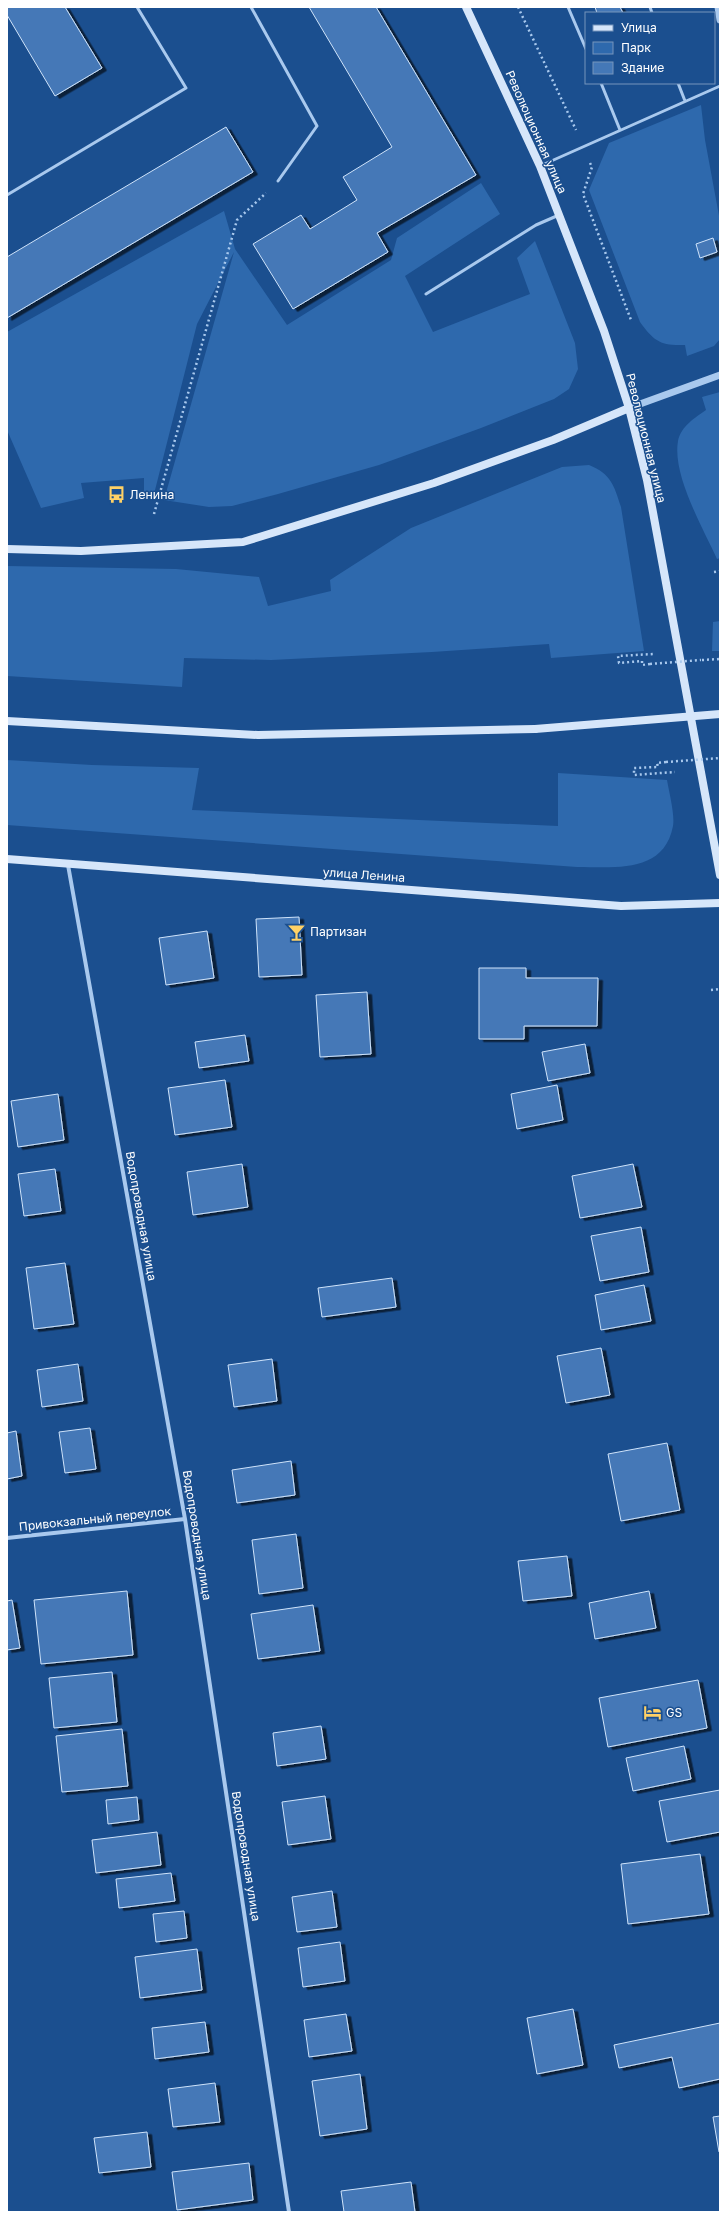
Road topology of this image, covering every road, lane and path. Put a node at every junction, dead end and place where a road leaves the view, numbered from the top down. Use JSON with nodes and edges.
{"nodes":[{"id":1,"x":137,"y":7,"type":"edge"},
{"id":2,"x":251,"y":7,"type":"edge"},
{"id":3,"x":466,"y":7,"type":"edge"},
{"id":4,"x":568,"y":7,"type":"edge"},
{"id":5,"x":718,"y":7,"type":"edge"},
{"id":6,"x":720,"y":20,"type":"edge"},
{"id":7,"x":585,"y":47,"type":"edge"},
{"id":8,"x":600,"y":84,"type":"edge"},
{"id":9,"x":678,"y":84,"type":"edge"},
{"id":10,"x":720,"y":86,"type":"edge"},
{"id":11,"x":685,"y":101,"type":"junction"},
{"id":12,"x":620,"y":130,"type":"junction"},
{"id":13,"x":540,"y":166,"type":"junction"},
{"id":14,"x":278,"y":181,"type":"joint"},
{"id":15,"x":7,"y":195,"type":"edge"},
{"id":16,"x":559,"y":215,"type":"junction"},
{"id":17,"x":426,"y":294,"type":"dead end"},
{"id":18,"x":720,"y":375,"type":"edge"},
{"id":19,"x":629,"y":408,"type":"junction"},
{"id":20,"x":154,"y":514,"type":"dead end"},
{"id":21,"x":7,"y":549,"type":"edge"},
{"id":22,"x":720,"y":571,"type":"edge"},
{"id":23,"x":714,"y":572,"type":"dead end"},
{"id":24,"x":653,"y":654,"type":"dead end"},
{"id":25,"x":720,"y":659,"type":"edge"},
{"id":26,"x":720,"y":714,"type":"edge"},
{"id":27,"x":7,"y":721,"type":"edge"},
{"id":28,"x":720,"y":758,"type":"edge"},
{"id":29,"x":675,"y":772,"type":"dead end"},
{"id":30,"x":7,"y":859,"type":"edge"},
{"id":31,"x":68,"y":864,"type":"junction"},
{"id":32,"x":720,"y":875,"type":"edge"},
{"id":33,"x":720,"y":903,"type":"edge"},
{"id":34,"x":720,"y":989,"type":"edge"},
{"id":35,"x":711,"y":990,"type":"dead end"},
{"id":36,"x":185,"y":1519,"type":"junction"},
{"id":37,"x":7,"y":1538,"type":"edge"},
{"id":38,"x":289,"y":2212,"type":"edge"}],
"edges":[{"from":1,"to":15,"type":"lane"},
{"from":2,"to":14,"type":"lane"},
{"from":3,"to":13,"type":"main road","name":"Революционная улица"},
{"from":4,"to":7,"type":"lane"},
{"from":5,"to":6,"type":"street"},
{"from":8,"to":12,"type":"lane"},
{"from":9,"to":11,"type":"lane"},
{"from":10,"to":11,"type":"lane"},
{"from":11,"to":12,"type":"lane"},
{"from":12,"to":13,"type":"lane"},
{"from":13,"to":16,"type":"main road","name":"Революционная улица"},
{"from":14,"to":20,"type":"path"},
{"from":16,"to":17,"type":"lane"},
{"from":16,"to":19,"type":"main road","name":"Революционная улица"},
{"from":18,"to":19,"type":"street"},
{"from":19,"to":21,"type":"main road"},
{"from":19,"to":32,"type":"main road","name":"Революционная улица"},
{"from":22,"to":23,"type":"path"},
{"from":24,"to":25,"type":"path","bridge":true},
{"from":26,"to":27,"type":"main road","bridge":true},
{"from":28,"to":29,"type":"path","bridge":true},
{"from":30,"to":31,"type":"main road","name":"улица Ленина"},
{"from":31,"to":33,"type":"main road","name":"улица Ленина"},
{"from":31,"to":36,"type":"street","name":"Водопроводная улица"},
{"from":34,"to":35,"type":"path"},
{"from":36,"to":37,"type":"street","name":"Привокзальный переулок"},
{"from":36,"to":38,"type":"street","name":"Водопроводная улица"}]}
